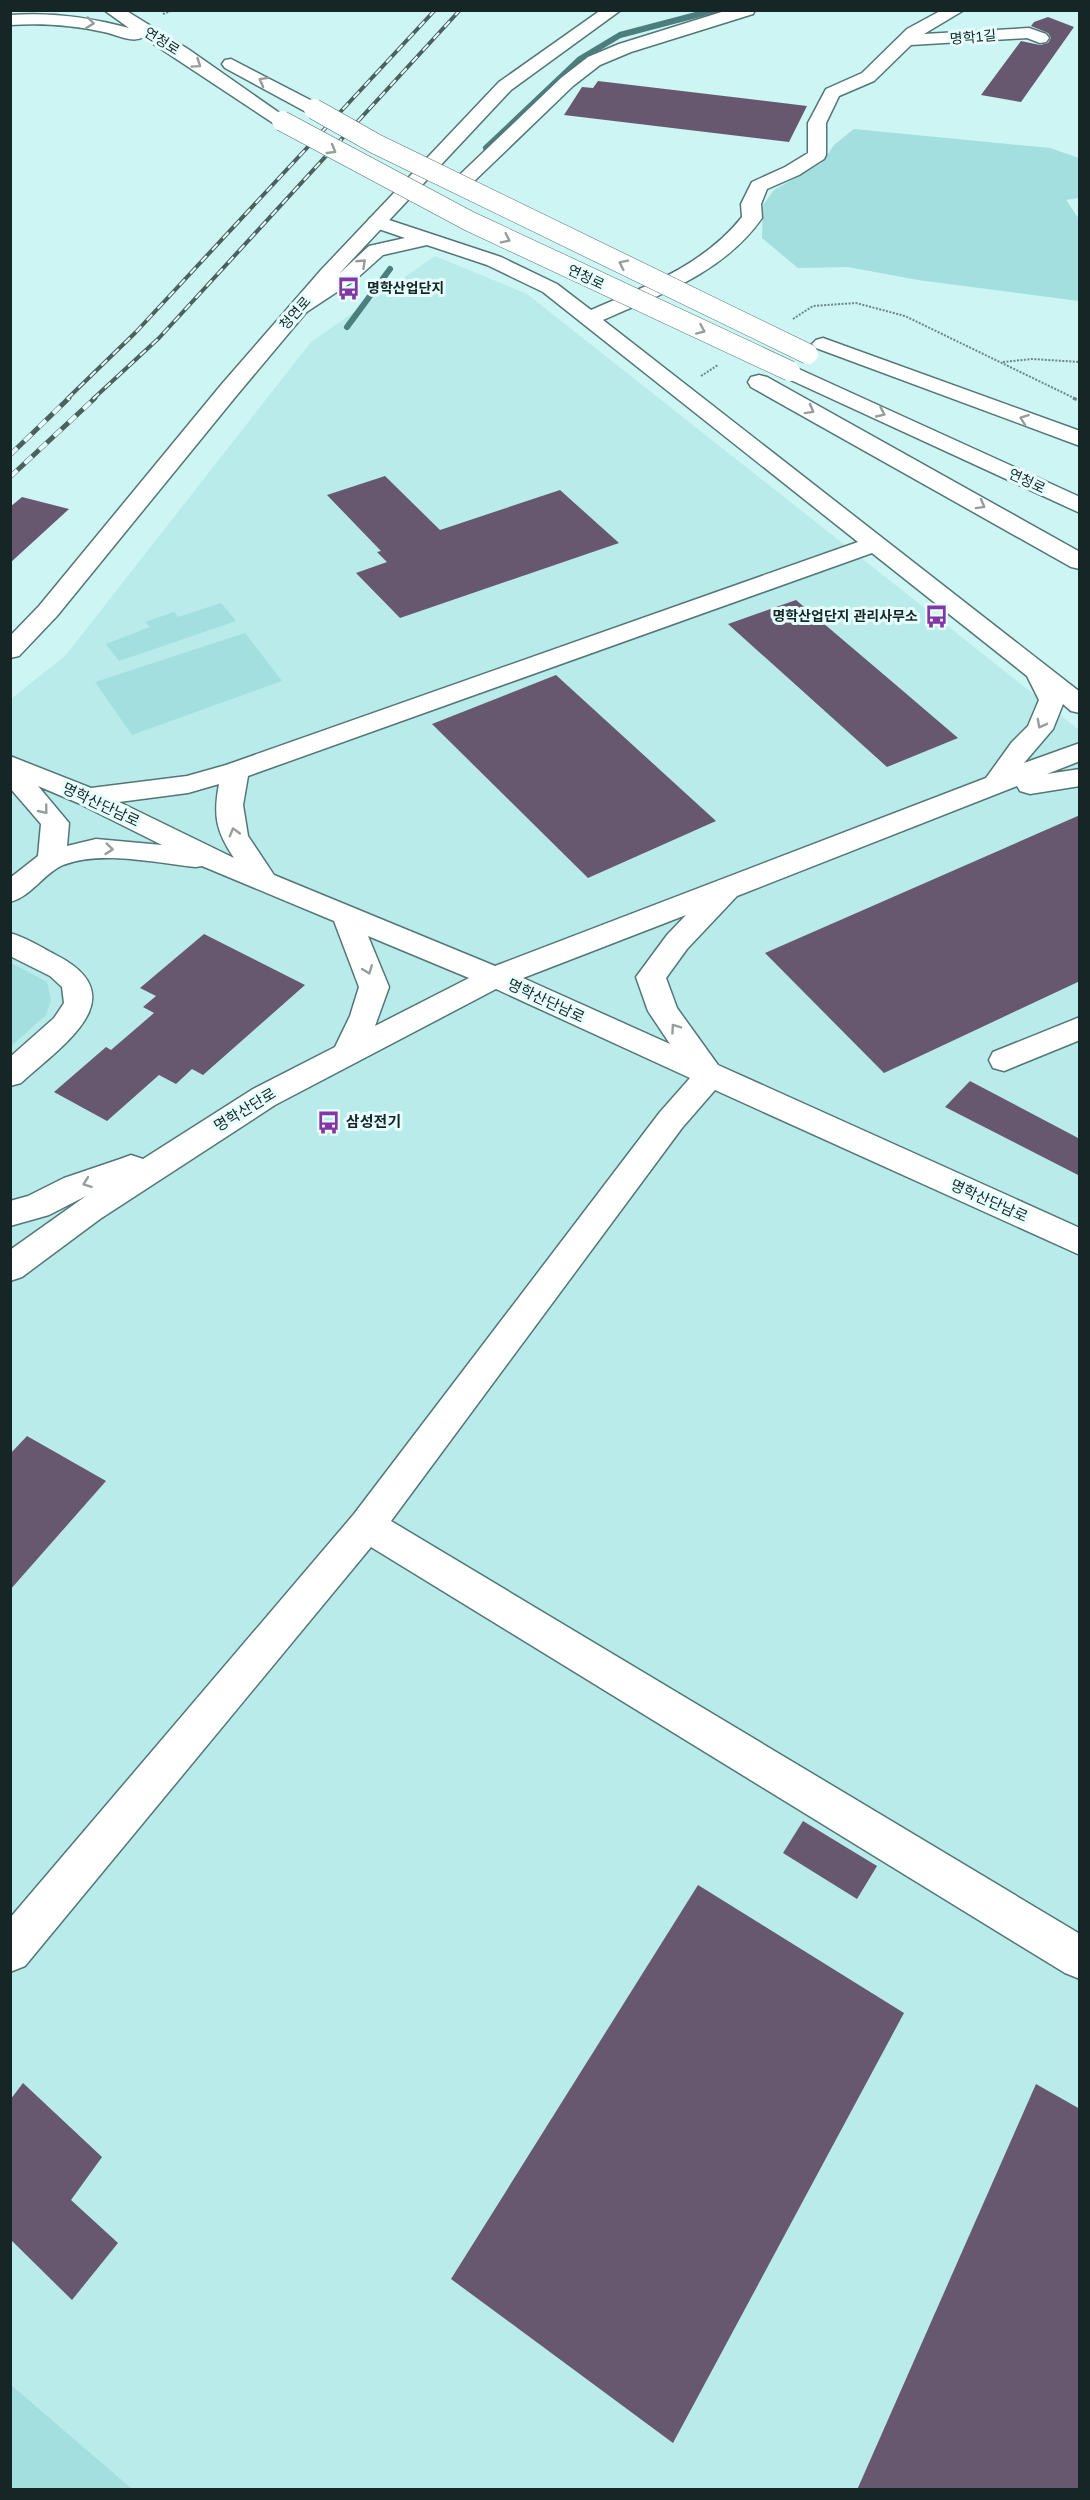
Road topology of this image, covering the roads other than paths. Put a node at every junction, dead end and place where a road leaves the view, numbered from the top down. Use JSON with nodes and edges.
{"nodes":[{"id":1,"x":35,"y":10,"type":"edge"},
{"id":2,"x":112,"y":10,"type":"edge"},
{"id":3,"x":141,"y":10,"type":"edge"},
{"id":4,"x":613,"y":10,"type":"edge"},
{"id":5,"x":747,"y":10,"type":"edge"},
{"id":6,"x":956,"y":10,"type":"edge"},
{"id":7,"x":165,"y":30,"type":"junction"},
{"id":8,"x":1040,"y":38,"type":"dead end"},
{"id":9,"x":905,"y":40,"type":"junction"},
{"id":10,"x":459,"y":185,"type":"junction"},
{"id":11,"x":377,"y":222,"type":"junction"},
{"id":12,"x":430,"y":239,"type":"junction"},
{"id":13,"x":298,"y":309,"type":"junction"},
{"id":14,"x":668,"y":315,"type":"junction"},
{"id":15,"x":590,"y":318,"type":"junction"},
{"id":16,"x":815,"y":349,"type":"junction"},
{"id":17,"x":881,"y":388,"type":"dead end"},
{"id":18,"x":1080,"y":439,"type":"edge"},
{"id":19,"x":1080,"y":506,"type":"edge"},
{"id":20,"x":875,"y":544,"type":"junction"},
{"id":21,"x":1080,"y":562,"type":"edge"},
{"id":22,"x":10,"y":651,"type":"edge"},
{"id":23,"x":1037,"y":671,"type":"junction"},
{"id":24,"x":1080,"y":690,"type":"edge"},
{"id":25,"x":1080,"y":705,"type":"edge"},
{"id":26,"x":1080,"y":751,"type":"edge"},
{"id":27,"x":10,"y":764,"type":"edge"},
{"id":28,"x":10,"y":770,"type":"edge"},
{"id":29,"x":236,"y":771,"type":"junction"},
{"id":30,"x":1080,"y":777,"type":"edge"},
{"id":31,"x":996,"y":784,"type":"junction"},
{"id":32,"x":88,"y":797,"type":"junction"},
{"id":33,"x":52,"y":859,"type":"junction"},
{"id":34,"x":213,"y":860,"type":"junction"},
{"id":35,"x":264,"y":881,"type":"junction"},
{"id":36,"x":727,"y":889,"type":"junction"},
{"id":37,"x":10,"y":893,"type":"edge"},
{"id":38,"x":346,"y":915,"type":"junction"},
{"id":39,"x":10,"y":943,"type":"edge"},
{"id":40,"x":495,"y":977,"type":"junction"},
{"id":41,"x":1080,"y":1028,"type":"edge"},
{"id":42,"x":346,"y":1054,"type":"junction"},
{"id":43,"x":1004,"y":1060,"type":"dead end"},
{"id":44,"x":10,"y":1075,"type":"edge"},
{"id":45,"x":709,"y":1076,"type":"junction"},
{"id":46,"x":181,"y":1149,"type":"junction"},
{"id":47,"x":10,"y":1214,"type":"edge"},
{"id":48,"x":1080,"y":1242,"type":"edge"},
{"id":49,"x":10,"y":1268,"type":"edge"},
{"id":50,"x":366,"y":1525,"type":"junction"},
{"id":51,"x":10,"y":1951,"type":"edge"},
{"id":52,"x":1080,"y":1958,"type":"edge"}],
"edges":[{"from":1,"to":7,"type":"main road","one_way":true},
{"from":2,"to":7,"type":"main road","name":"연청로"},
{"from":3,"to":7,"type":"main road","name":"연청로"},
{"from":4,"to":11,"type":"main road","name":"청연로"},
{"from":5,"to":10,"type":"main road"},
{"from":6,"to":9,"type":"main road"},
{"from":10,"to":7,"type":"main road","name":"연청로","one_way":true,"bridge":true},
{"from":7,"to":14,"type":"main road","name":"연청로","one_way":true,"bridge":true},
{"from":8,"to":9,"type":"main road","name":"명학1길"},
{"from":9,"to":15,"type":"main road"},
{"from":16,"to":10,"type":"main road","name":"연청로","one_way":true,"bridge":true},
{"from":11,"to":12,"type":"main road"},
{"from":11,"to":13,"type":"main road","name":"청연로"},
{"from":13,"to":12,"type":"main road","one_way":true},
{"from":12,"to":15,"type":"main road"},
{"from":13,"to":22,"type":"main road","name":"청연로"},
{"from":14,"to":19,"type":"main road","name":"연청로","one_way":true,"bridge":true},
{"from":14,"to":21,"type":"main road","one_way":true},
{"from":15,"to":20,"type":"main road"},
{"from":16,"to":17,"type":"main road"},
{"from":18,"to":16,"type":"main road","one_way":true},
{"from":20,"to":23,"type":"main road"},
{"from":20,"to":29,"type":"main road"},
{"from":23,"to":24,"type":"main road"},
{"from":23,"to":25,"type":"main road"},
{"from":23,"to":31,"type":"main road","one_way":true},
{"from":26,"to":31,"type":"main road","name":"명학산단로"},
{"from":27,"to":32,"type":"main road","name":"명학산단남로"},
{"from":28,"to":33,"type":"main road","one_way":true},
{"from":29,"to":32,"type":"main road"},
{"from":35,"to":29,"type":"main road","one_way":true},
{"from":30,"to":31,"type":"main road"},
{"from":31,"to":36,"type":"main road","name":"명학산단로"},
{"from":32,"to":34,"type":"main road","name":"명학산단남로"},
{"from":33,"to":34,"type":"main road","one_way":true},
{"from":33,"to":37,"type":"main road"},
{"from":34,"to":35,"type":"main road","name":"명학산단남로"},
{"from":35,"to":38,"type":"main road","name":"명학산단남로"},
{"from":36,"to":40,"type":"main road","name":"명학산단로"},
{"from":45,"to":36,"type":"main road","one_way":true},
{"from":38,"to":40,"type":"main road","name":"명학산단남로"},
{"from":38,"to":42,"type":"main road","one_way":true},
{"from":39,"to":44,"type":"main road"},
{"from":40,"to":42,"type":"main road","name":"명학산단로"},
{"from":40,"to":45,"type":"main road","name":"명학산단남로"},
{"from":41,"to":43,"type":"main road"},
{"from":42,"to":46,"type":"main road","name":"명학산단로"},
{"from":45,"to":48,"type":"main road","name":"명학산단남로"},
{"from":45,"to":50,"type":"main road"},
{"from":46,"to":47,"type":"main road","one_way":true},
{"from":46,"to":49,"type":"main road","name":"명학산단로"},
{"from":50,"to":51,"type":"main road"},
{"from":50,"to":52,"type":"main road"}]}
